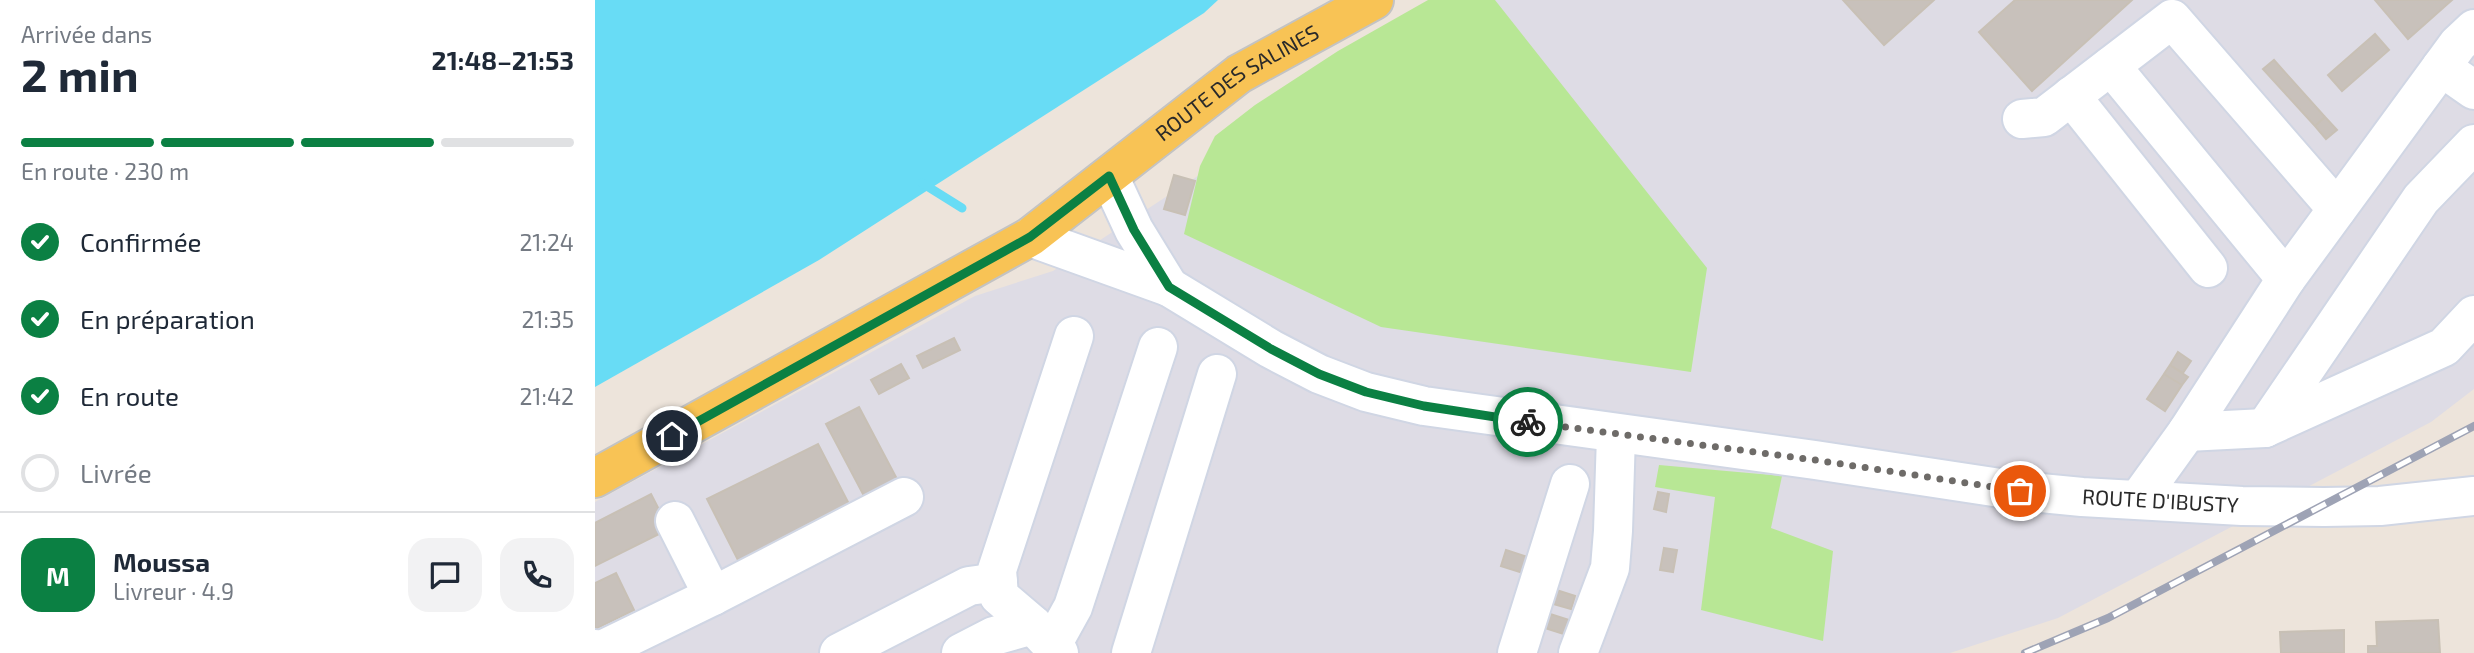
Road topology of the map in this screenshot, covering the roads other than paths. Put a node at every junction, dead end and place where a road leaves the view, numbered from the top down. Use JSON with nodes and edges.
{"nodes":[{"id":1,"x":1374,"y":0,"type":"edge"},
{"id":2,"x":2474,"y":29,"type":"edge"},
{"id":3,"x":2111,"y":66,"type":"junction"},
{"id":4,"x":2441,"y":67,"type":"junction"},
{"id":5,"x":2474,"y":90,"type":"edge"},
{"id":6,"x":2071,"y":96,"type":"junction"},
{"id":7,"x":2022,"y":119,"type":"dead end"},
{"id":8,"x":2474,"y":144,"type":"edge"},
{"id":9,"x":1109,"y":176,"type":"junction"},
{"id":10,"x":2337,"y":209,"type":"junction"},
{"id":11,"x":1030,"y":237,"type":"junction"},
{"id":12,"x":2208,"y":268,"type":"dead end"},
{"id":13,"x":2286,"y":279,"type":"junction"},
{"id":14,"x":1169,"y":287,"type":"junction"},
{"id":15,"x":2474,"y":315,"type":"edge"},
{"id":16,"x":1074,"y":336,"type":"dead end"},
{"id":17,"x":1158,"y":347,"type":"dead end"},
{"id":18,"x":1217,"y":374,"type":"dead end"},
{"id":19,"x":2265,"y":428,"type":"junction"},
{"id":20,"x":2187,"y":432,"type":"junction"},
{"id":21,"x":1616,"y":435,"type":"junction"},
{"id":22,"x":595,"y":478,"type":"edge"},
{"id":23,"x":1570,"y":484,"type":"dead end"},
{"id":24,"x":2474,"y":496,"type":"edge"},
{"id":25,"x":904,"y":497,"type":"dead end"},
{"id":26,"x":2139,"y":500,"type":"junction"},
{"id":27,"x":675,"y":521,"type":"dead end"},
{"id":28,"x":998,"y":582,"type":"junction"},
{"id":29,"x":713,"y":596,"type":"junction"},
{"id":30,"x":1048,"y":641,"type":"edge"},
{"id":31,"x":595,"y":649,"type":"edge"},
{"id":32,"x":839,"y":653,"type":"edge"},
{"id":33,"x":961,"y":653,"type":"edge"},
{"id":34,"x":1131,"y":653,"type":"edge"},
{"id":35,"x":1517,"y":653,"type":"edge"},
{"id":36,"x":1578,"y":653,"type":"edge"}],
"edges":[{"from":1,"to":9,"type":"main road","name":"ROUTE DES SALINES"},
{"from":2,"to":4,"type":"street"},
{"from":3,"to":6,"type":"street"},
{"from":3,"to":10,"type":"street"},
{"from":3,"to":13,"type":"street"},
{"from":4,"to":5,"type":"street"},
{"from":4,"to":10,"type":"street"},
{"from":6,"to":7,"type":"street"},
{"from":6,"to":12,"type":"street"},
{"from":8,"to":19,"type":"street"},
{"from":9,"to":11,"type":"main road","name":"ROUTE DES SALINES"},
{"from":9,"to":14,"type":"street"},
{"from":10,"to":13,"type":"street"},
{"from":11,"to":14,"type":"street","name":"ROUTE D'IBUSTY"},
{"from":11,"to":22,"type":"main road","name":"ROUTE DES SALINES"},
{"from":13,"to":20,"type":"street"},
{"from":14,"to":21,"type":"street","name":"ROUTE D'IBUSTY"},
{"from":15,"to":19,"type":"street"},
{"from":16,"to":28,"type":"street"},
{"from":17,"to":30,"type":"street"},
{"from":18,"to":34,"type":"street"},
{"from":19,"to":20,"type":"street"},
{"from":20,"to":26,"type":"street"},
{"from":21,"to":26,"type":"street","name":"ROUTE D'IBUSTY"},
{"from":21,"to":36,"type":"street"},
{"from":23,"to":35,"type":"street"},
{"from":24,"to":26,"type":"street","name":"ROUTE D'IBUSTY"},
{"from":25,"to":29,"type":"street"},
{"from":27,"to":29,"type":"street"},
{"from":28,"to":30,"type":"street"},
{"from":28,"to":32,"type":"street"},
{"from":29,"to":31,"type":"street"},
{"from":30,"to":33,"type":"street"}]}
